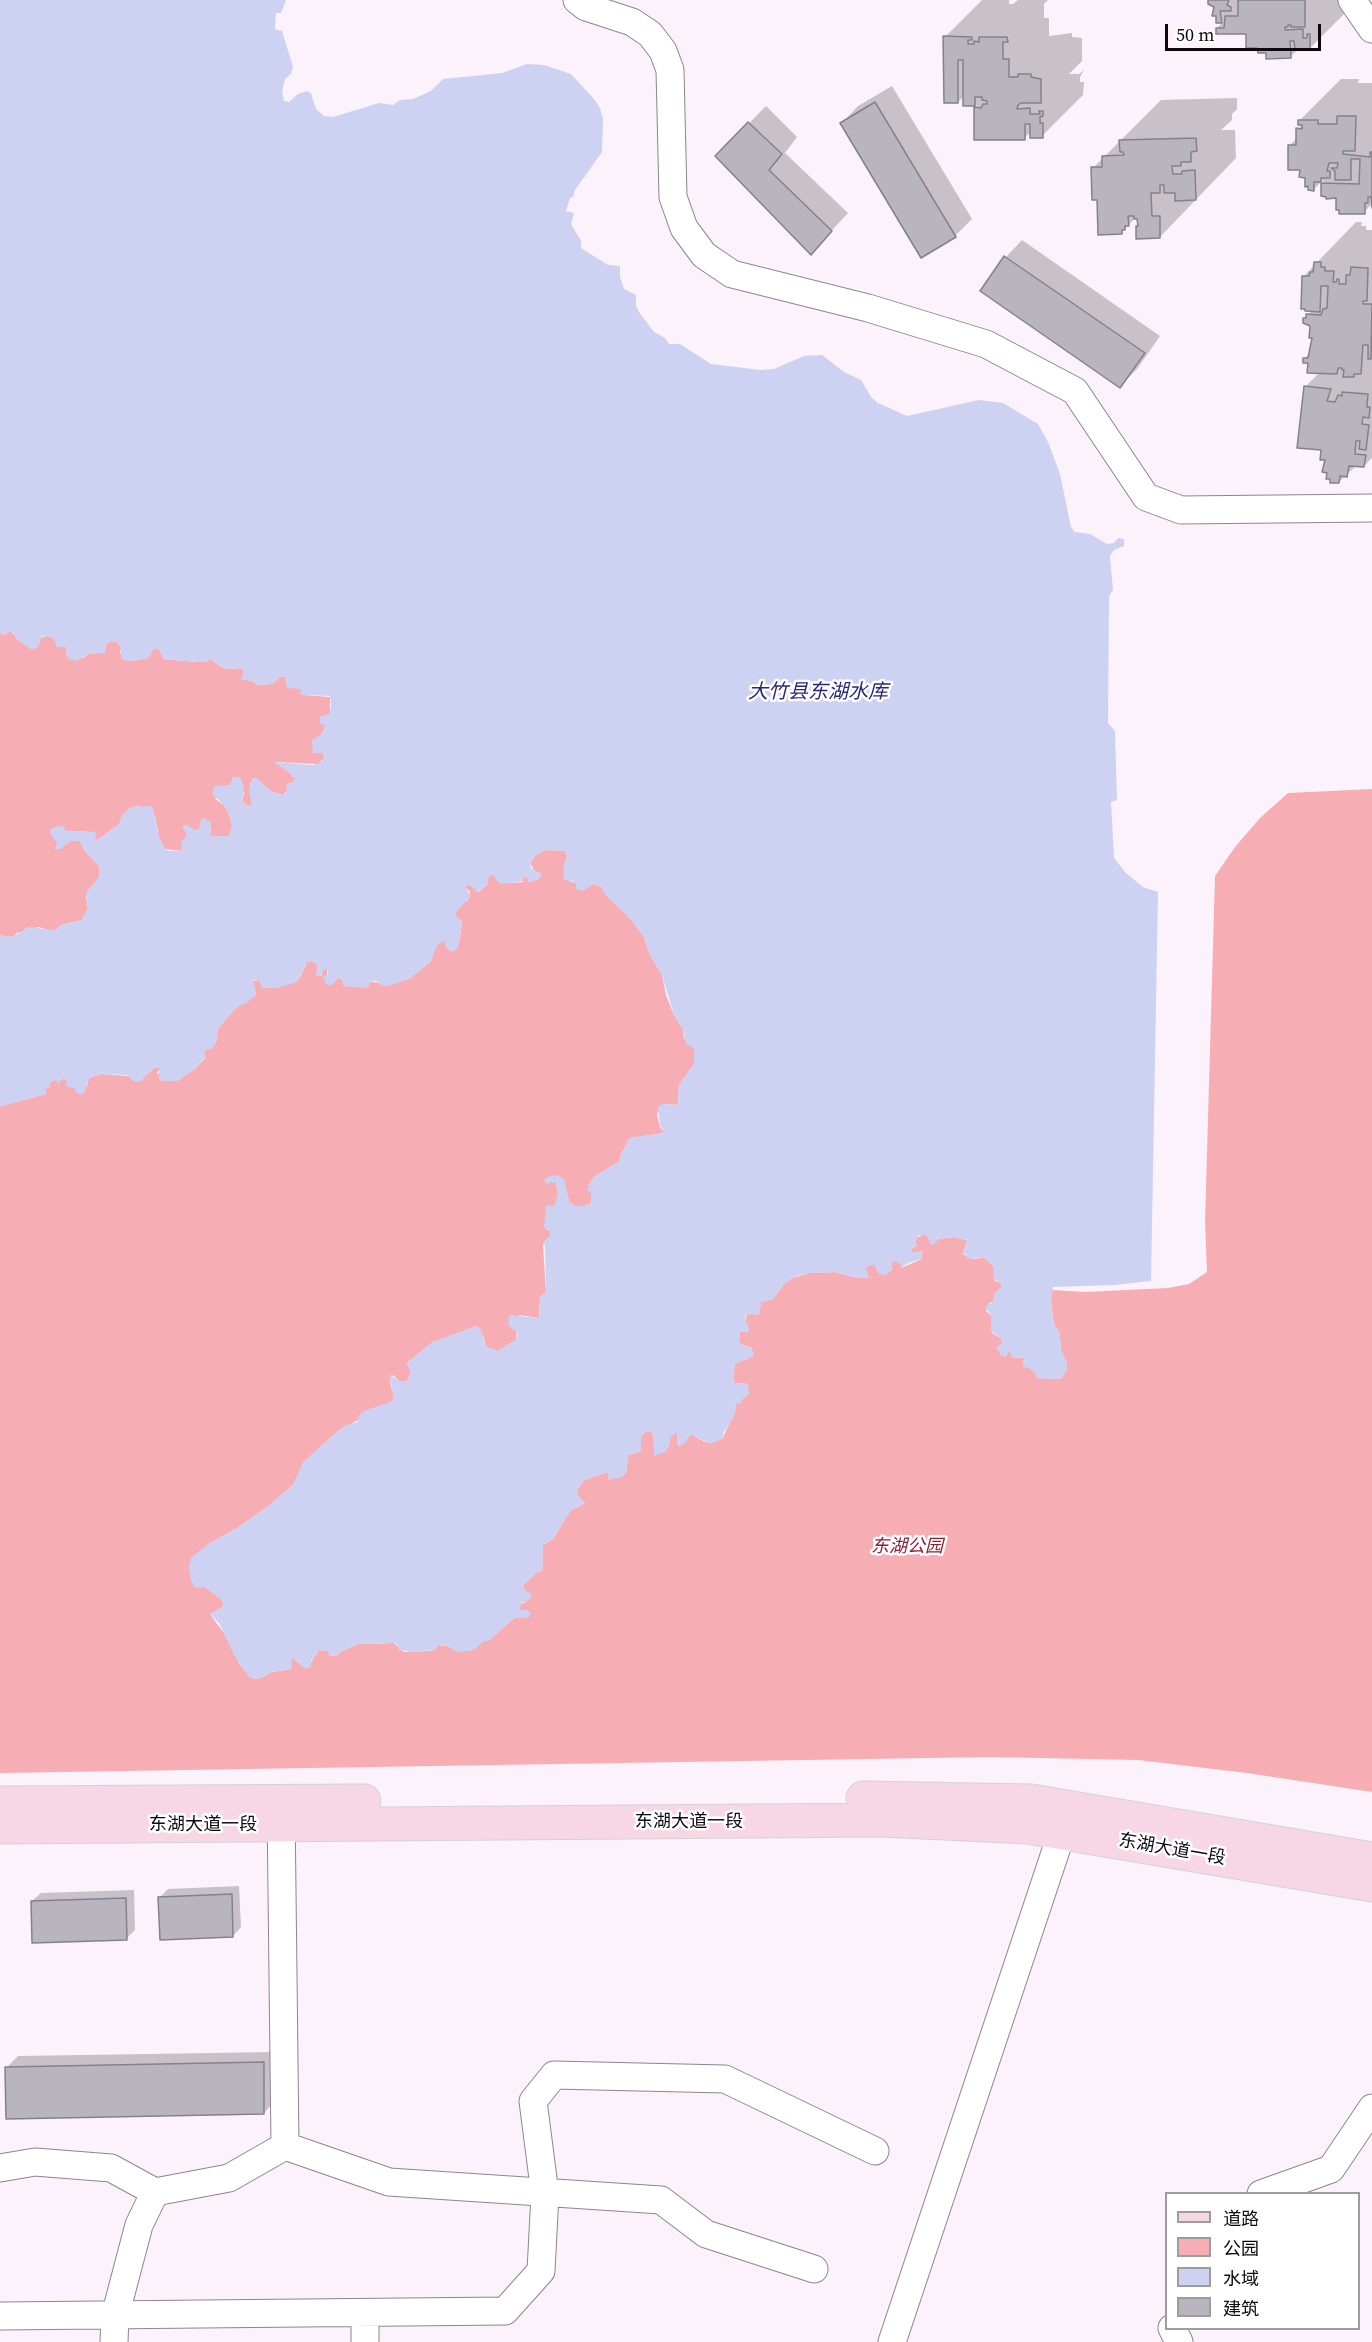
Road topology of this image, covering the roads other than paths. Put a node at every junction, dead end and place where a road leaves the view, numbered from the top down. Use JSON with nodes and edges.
{"nodes":[{"id":1,"x":577,"y":0,"type":"edge"},
{"id":2,"x":1352,"y":0,"type":"edge"},
{"id":3,"x":1372,"y":29,"type":"edge"},
{"id":4,"x":1372,"y":508,"type":"edge"},
{"id":5,"x":0,"y":1803,"type":"edge"},
{"id":6,"x":281,"y":1813,"type":"junction"},
{"id":7,"x":1066,"y":1820,"type":"junction"},
{"id":8,"x":0,"y":1827,"type":"edge"},
{"id":9,"x":1372,"y":1858,"type":"edge"},
{"id":10,"x":1372,"y":1885,"type":"edge"},
{"id":11,"x":1372,"y":2108,"type":"edge"},
{"id":12,"x":285,"y":2146,"type":"junction"},
{"id":13,"x":875,"y":2151,"type":"dead end"},
{"id":14,"x":0,"y":2168,"type":"edge"},
{"id":15,"x":155,"y":2192,"type":"junction"},
{"id":16,"x":1265,"y":2192,"type":"edge"},
{"id":17,"x":545,"y":2194,"type":"junction"},
{"id":18,"x":814,"y":2269,"type":"dead end"},
{"id":19,"x":365,"y":2313,"type":"junction"},
{"id":20,"x":0,"y":2316,"type":"edge"},
{"id":21,"x":114,"y":2329,"type":"edge"},
{"id":22,"x":365,"y":2342,"type":"edge"},
{"id":23,"x":892,"y":2342,"type":"edge"}],
"edges":[{"from":1,"to":4,"type":"street"},
{"from":2,"to":3,"type":"street"},
{"from":5,"to":6,"type":"main road","name":"东湖大道一段"},
{"from":6,"to":7,"type":"main road","name":"东湖大道一段"},
{"from":6,"to":8,"type":"main road","name":"东湖大道一段"},
{"from":6,"to":12,"type":"street"},
{"from":7,"to":9,"type":"main road","name":"东湖大道一段"},
{"from":7,"to":10,"type":"main road","name":"东湖大道一段"},
{"from":7,"to":23,"type":"street"},
{"from":11,"to":16,"type":"street"},
{"from":12,"to":15,"type":"street"},
{"from":12,"to":17,"type":"street"},
{"from":13,"to":17,"type":"street"},
{"from":14,"to":15,"type":"street"},
{"from":15,"to":21,"type":"street"},
{"from":17,"to":18,"type":"street"},
{"from":17,"to":19,"type":"street"},
{"from":19,"to":21,"type":"street"},
{"from":19,"to":22,"type":"street"},
{"from":20,"to":21,"type":"street"}]}
